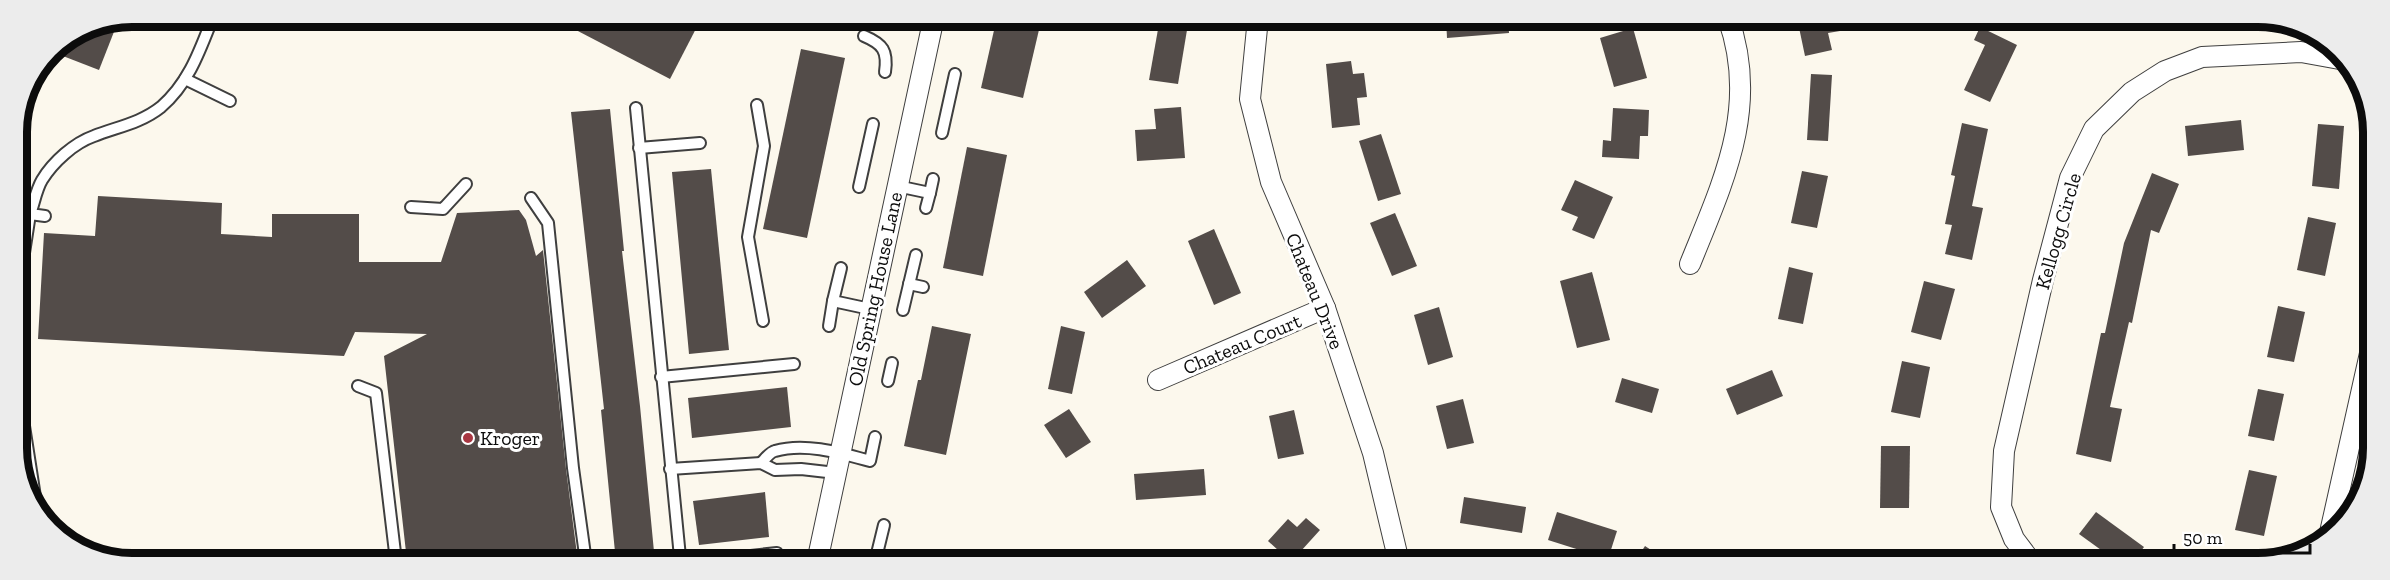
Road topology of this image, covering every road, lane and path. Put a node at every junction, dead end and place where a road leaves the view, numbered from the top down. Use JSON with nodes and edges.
{"nodes":[{"id":1,"x":209,"y":27,"type":"edge"},
{"id":2,"x":932,"y":27,"type":"edge"},
{"id":3,"x":1257,"y":27,"type":"edge"},
{"id":4,"x":1731,"y":27,"type":"edge"},
{"id":5,"x":864,"y":36,"type":"dead end"},
{"id":6,"x":2332,"y":58,"type":"edge"},
{"id":7,"x":885,"y":72,"type":"dead end"},
{"id":8,"x":955,"y":74,"type":"dead end"},
{"id":9,"x":186,"y":79,"type":"junction"},
{"id":10,"x":230,"y":101,"type":"dead end"},
{"id":11,"x":757,"y":105,"type":"dead end"},
{"id":12,"x":636,"y":108,"type":"dead end"},
{"id":13,"x":873,"y":124,"type":"dead end"},
{"id":14,"x":942,"y":133,"type":"dead end"},
{"id":15,"x":700,"y":143,"type":"dead end"},
{"id":16,"x":639,"y":148,"type":"junction"},
{"id":17,"x":933,"y":179,"type":"dead end"},
{"id":18,"x":466,"y":184,"type":"dead end"},
{"id":19,"x":897,"y":186,"type":"junction"},
{"id":20,"x":859,"y":187,"type":"dead end"},
{"id":21,"x":930,"y":193,"type":"junction"},
{"id":22,"x":531,"y":198,"type":"dead end"},
{"id":23,"x":411,"y":207,"type":"dead end"},
{"id":24,"x":926,"y":208,"type":"dead end"},
{"id":25,"x":30,"y":214,"type":"junction"},
{"id":26,"x":45,"y":216,"type":"dead end"},
{"id":27,"x":27,"y":234,"type":"edge"},
{"id":28,"x":916,"y":255,"type":"dead end"},
{"id":29,"x":1690,"y":264,"type":"dead end"},
{"id":30,"x":841,"y":268,"type":"dead end"},
{"id":31,"x":909,"y":284,"type":"junction"},
{"id":32,"x":923,"y":287,"type":"dead end"},
{"id":33,"x":833,"y":302,"type":"junction"},
{"id":34,"x":1325,"y":308,"type":"junction"},
{"id":35,"x":870,"y":309,"type":"junction"},
{"id":36,"x":903,"y":310,"type":"dead end"},
{"id":37,"x":763,"y":321,"type":"dead end"},
{"id":38,"x":829,"y":326,"type":"dead end"},
{"id":39,"x":794,"y":363,"type":"dead end"},
{"id":40,"x":892,"y":363,"type":"dead end"},
{"id":41,"x":661,"y":377,"type":"junction"},
{"id":42,"x":1158,"y":380,"type":"dead end"},
{"id":43,"x":888,"y":381,"type":"dead end"},
{"id":44,"x":2363,"y":384,"type":"edge"},
{"id":45,"x":358,"y":386,"type":"dead end"},
{"id":46,"x":875,"y":437,"type":"dead end"},
{"id":47,"x":840,"y":453,"type":"junction"},
{"id":48,"x":761,"y":463,"type":"junction"},
{"id":49,"x":670,"y":470,"type":"junction"},
{"id":50,"x":836,"y":473,"type":"junction"},
{"id":51,"x":2332,"y":522,"type":"edge"},
{"id":52,"x":884,"y":525,"type":"dead end"},
{"id":53,"x":395,"y":553,"type":"edge"},
{"id":54,"x":585,"y":553,"type":"edge"},
{"id":55,"x":680,"y":553,"type":"edge"},
{"id":56,"x":819,"y":553,"type":"edge"},
{"id":57,"x":877,"y":553,"type":"edge"},
{"id":58,"x":1397,"y":553,"type":"edge"},
{"id":59,"x":2024,"y":553,"type":"edge"}],
"edges":[{"from":1,"to":9,"type":"lane"},
{"from":2,"to":19,"type":"street","name":"Old Spring House Lane"},
{"from":3,"to":34,"type":"street","name":"Chateau Drive"},
{"from":4,"to":29,"type":"street"},
{"from":5,"to":7,"type":"lane"},
{"from":6,"to":59,"type":"street","name":"Kellogg Circle"},
{"from":8,"to":14,"type":"lane"},
{"from":9,"to":10,"type":"lane"},
{"from":9,"to":25,"type":"lane"},
{"from":11,"to":37,"type":"lane"},
{"from":12,"to":16,"type":"lane"},
{"from":13,"to":20,"type":"lane"},
{"from":15,"to":16,"type":"lane"},
{"from":16,"to":41,"type":"lane"},
{"from":17,"to":21,"type":"lane"},
{"from":18,"to":23,"type":"lane"},
{"from":19,"to":21,"type":"lane"},
{"from":19,"to":35,"type":"street","name":"Old Spring House Lane"},
{"from":21,"to":24,"type":"lane"},
{"from":22,"to":54,"type":"lane"},
{"from":25,"to":26,"type":"lane"},
{"from":25,"to":27,"type":"lane"},
{"from":28,"to":31,"type":"lane"},
{"from":30,"to":33,"type":"lane"},
{"from":31,"to":32,"type":"lane"},
{"from":31,"to":36,"type":"lane"},
{"from":33,"to":35,"type":"lane"},
{"from":33,"to":38,"type":"lane"},
{"from":34,"to":42,"type":"street","name":"Chateau Court"},
{"from":34,"to":58,"type":"street","name":"Chateau Drive"},
{"from":35,"to":47,"type":"street","name":"Old Spring House Lane"},
{"from":39,"to":41,"type":"lane"},
{"from":40,"to":43,"type":"lane"},
{"from":41,"to":49,"type":"lane"},
{"from":44,"to":51,"type":"street"},
{"from":45,"to":53,"type":"lane"},
{"from":46,"to":47,"type":"lane"},
{"from":47,"to":48,"type":"lane"},
{"from":47,"to":50,"type":"street","name":"Old Spring House Lane"},
{"from":48,"to":49,"type":"lane"},
{"from":48,"to":50,"type":"lane"},
{"from":49,"to":55,"type":"lane"},
{"from":50,"to":56,"type":"street","name":"Old Spring House Lane"},
{"from":52,"to":57,"type":"lane"}]}
